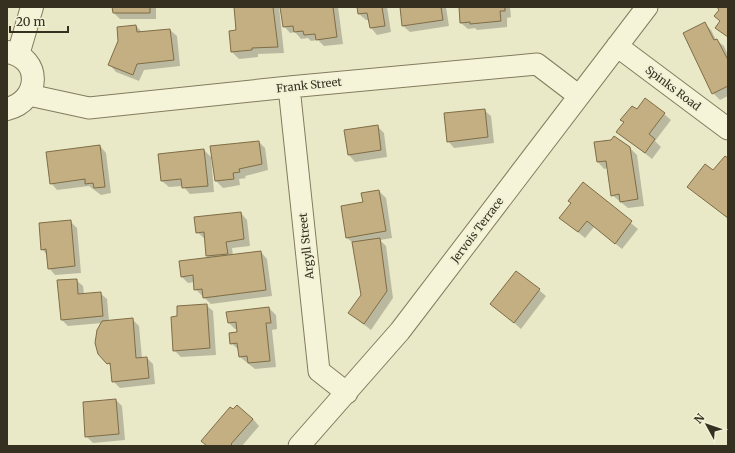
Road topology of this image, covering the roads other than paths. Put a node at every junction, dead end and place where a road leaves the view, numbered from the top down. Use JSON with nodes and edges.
{"nodes":[{"id":1,"x":32,"y":7,"type":"edge"},
{"id":2,"x":647,"y":7,"type":"edge"},
{"id":3,"x":617,"y":46,"type":"junction"},
{"id":4,"x":12,"y":54,"type":"edge"},
{"id":5,"x":289,"y":87,"type":"junction"},
{"id":6,"x":29,"y":95,"type":"junction"},
{"id":7,"x":579,"y":96,"type":"junction"},
{"id":8,"x":7,"y":108,"type":"edge"},
{"id":9,"x":728,"y":129,"type":"edge"},
{"id":10,"x":347,"y":393,"type":"junction"},
{"id":11,"x":299,"y":446,"type":"edge"}],
"edges":[{"from":1,"to":4,"type":"street"},
{"from":2,"to":3,"type":"street","name":"Jervois Terrace"},
{"from":3,"to":7,"type":"street","name":"Jervois Terrace"},
{"from":3,"to":9,"type":"street","name":"Spinks Road"},
{"from":4,"to":6,"type":"street"},
{"from":5,"to":6,"type":"street","name":"Frank Street"},
{"from":5,"to":7,"type":"street","name":"Frank Street"},
{"from":5,"to":10,"type":"street","name":"Argyll Street"},
{"from":6,"to":8,"type":"street"},
{"from":7,"to":10,"type":"street","name":"Jervois Terrace"},
{"from":10,"to":11,"type":"street","name":"Jervois Terrace"}]}
